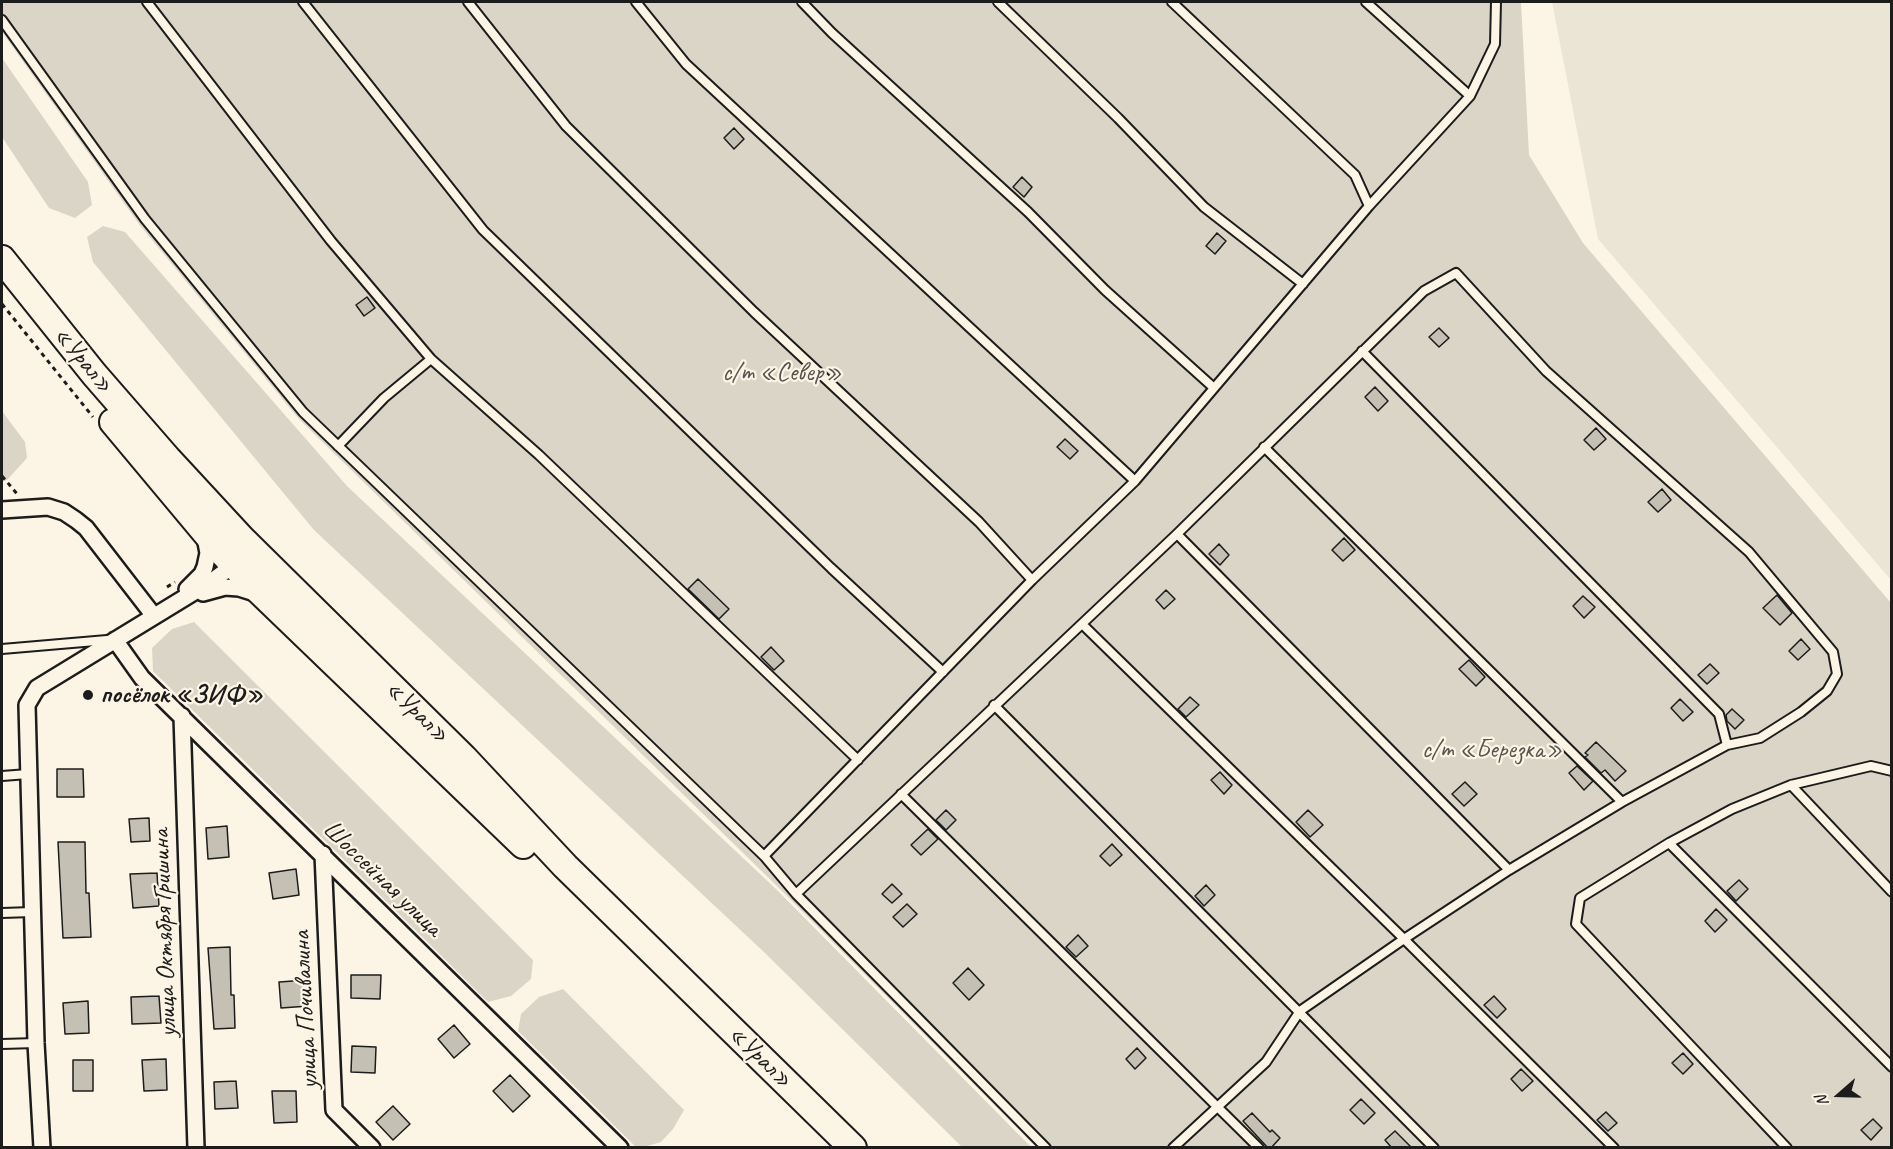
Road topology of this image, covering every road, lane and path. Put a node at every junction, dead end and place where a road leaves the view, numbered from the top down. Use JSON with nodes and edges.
{"nodes":[{"id":1,"x":147,"y":2,"type":"edge"},
{"id":2,"x":303,"y":2,"type":"edge"},
{"id":3,"x":468,"y":2,"type":"edge"},
{"id":4,"x":636,"y":2,"type":"edge"},
{"id":5,"x":802,"y":2,"type":"edge"},
{"id":6,"x":998,"y":2,"type":"edge"},
{"id":7,"x":1172,"y":2,"type":"edge"},
{"id":8,"x":1366,"y":2,"type":"edge"},
{"id":9,"x":1496,"y":2,"type":"edge"},
{"id":10,"x":2,"y":20,"type":"edge"},
{"id":11,"x":1470,"y":96,"type":"junction"},
{"id":12,"x":1369,"y":206,"type":"junction"},
{"id":13,"x":2,"y":259,"type":"edge"},
{"id":14,"x":2,"y":284,"type":"edge"},
{"id":15,"x":1303,"y":284,"type":"junction"},
{"id":16,"x":1362,"y":351,"type":"junction"},
{"id":17,"x":431,"y":359,"type":"junction"},
{"id":18,"x":1214,"y":388,"type":"junction"},
{"id":19,"x":338,"y":446,"type":"junction"},
{"id":20,"x":1264,"y":447,"type":"junction"},
{"id":21,"x":2,"y":476,"type":"edge"},
{"id":22,"x":1135,"y":481,"type":"junction"},
{"id":23,"x":29,"y":507,"type":"junction"},
{"id":24,"x":2,"y":510,"type":"edge"},
{"id":25,"x":197,"y":523,"type":"junction"},
{"id":26,"x":1177,"y":534,"type":"junction"},
{"id":27,"x":244,"y":557,"type":"junction"},
{"id":28,"x":1032,"y":580,"type":"junction"},
{"id":29,"x":266,"y":598,"type":"junction"},
{"id":30,"x":154,"y":616,"type":"junction"},
{"id":31,"x":1082,"y":624,"type":"junction"},
{"id":32,"x":115,"y":640,"type":"junction"},
{"id":33,"x":2,"y":649,"type":"edge"},
{"id":34,"x":943,"y":672,"type":"junction"},
{"id":35,"x":994,"y":705,"type":"junction"},
{"id":36,"x":182,"y":716,"type":"junction"},
{"id":37,"x":1727,"y":746,"type":"junction"},
{"id":38,"x":858,"y":760,"type":"junction"},
{"id":39,"x":1892,"y":771,"type":"edge"},
{"id":40,"x":28,"y":774,"type":"junction"},
{"id":41,"x":2,"y":776,"type":"edge"},
{"id":42,"x":1791,"y":785,"type":"junction"},
{"id":43,"x":901,"y":794,"type":"junction"},
{"id":44,"x":1622,"y":802,"type":"junction"},
{"id":45,"x":1670,"y":843,"type":"junction"},
{"id":46,"x":323,"y":854,"type":"junction"},
{"id":47,"x":764,"y":856,"type":"junction"},
{"id":48,"x":1509,"y":870,"type":"junction"},
{"id":49,"x":1892,"y":892,"type":"edge"},
{"id":50,"x":796,"y":894,"type":"junction"},
{"id":51,"x":32,"y":912,"type":"junction"},
{"id":52,"x":2,"y":913,"type":"edge"},
{"id":53,"x":1404,"y":939,"type":"junction"},
{"id":54,"x":1300,"y":1011,"type":"junction"},
{"id":55,"x":36,"y":1043,"type":"junction"},
{"id":56,"x":2,"y":1044,"type":"edge"},
{"id":57,"x":1892,"y":1067,"type":"edge"},
{"id":58,"x":1218,"y":1105,"type":"junction"},
{"id":59,"x":42,"y":1148,"type":"edge"},
{"id":60,"x":196,"y":1148,"type":"edge"},
{"id":61,"x":372,"y":1148,"type":"edge"},
{"id":62,"x":620,"y":1148,"type":"edge"},
{"id":63,"x":830,"y":1148,"type":"edge"},
{"id":64,"x":853,"y":1148,"type":"edge"},
{"id":65,"x":1046,"y":1148,"type":"edge"},
{"id":66,"x":1173,"y":1148,"type":"edge"},
{"id":67,"x":1259,"y":1148,"type":"edge"},
{"id":68,"x":1434,"y":1148,"type":"edge"},
{"id":69,"x":1614,"y":1148,"type":"edge"},
{"id":70,"x":1787,"y":1148,"type":"edge"}],
"edges":[{"from":1,"to":17,"type":"lane"},
{"from":2,"to":34,"type":"lane"},
{"from":3,"to":28,"type":"lane"},
{"from":4,"to":22,"type":"lane"},
{"from":5,"to":18,"type":"lane"},
{"from":6,"to":15,"type":"lane"},
{"from":7,"to":12,"type":"lane"},
{"from":8,"to":11,"type":"lane"},
{"from":9,"to":11,"type":"lane"},
{"from":10,"to":19,"type":"lane"},
{"from":11,"to":12,"type":"lane"},
{"from":12,"to":15,"type":"lane"},
{"from":13,"to":27,"type":"highway","name":"«Урал»"},
{"from":14,"to":25,"type":"highway","name":"«Урал»"},
{"from":15,"to":18,"type":"lane"},
{"from":16,"to":20,"type":"lane"},
{"from":16,"to":37,"type":"lane"},
{"from":16,"to":37,"type":"lane"},
{"from":17,"to":19,"type":"lane"},
{"from":17,"to":38,"type":"lane"},
{"from":18,"to":22,"type":"lane"},
{"from":19,"to":47,"type":"lane"},
{"from":20,"to":26,"type":"lane"},
{"from":20,"to":44,"type":"lane"},
{"from":21,"to":23,"type":"path"},
{"from":22,"to":28,"type":"lane"},
{"from":23,"to":24,"type":"street"},
{"from":23,"to":30,"type":"street"},
{"from":25,"to":27,"type":"highway","name":"«Урал»"},
{"from":25,"to":30,"type":"street"},
{"from":26,"to":31,"type":"lane"},
{"from":26,"to":48,"type":"lane"},
{"from":27,"to":29,"type":"highway","name":"«Урал»"},
{"from":27,"to":30,"type":"street"},
{"from":27,"to":64,"type":"highway","name":"«Урал»"},
{"from":28,"to":34,"type":"lane"},
{"from":29,"to":30,"type":"street"},
{"from":29,"to":63,"type":"highway","name":"«Урал»"},
{"from":30,"to":32,"type":"street"},
{"from":31,"to":35,"type":"lane"},
{"from":31,"to":53,"type":"lane"},
{"from":32,"to":33,"type":"lane"},
{"from":32,"to":36,"type":"street","name":"Шоссейная улица"},
{"from":32,"to":40,"type":"street"},
{"from":34,"to":38,"type":"lane"},
{"from":35,"to":43,"type":"lane"},
{"from":35,"to":54,"type":"lane"},
{"from":36,"to":46,"type":"street","name":"Шоссейная улица"},
{"from":36,"to":60,"type":"street","name":"улица Октября Гришина"},
{"from":37,"to":44,"type":"lane"},
{"from":38,"to":47,"type":"lane"},
{"from":39,"to":42,"type":"lane"},
{"from":40,"to":41,"type":"lane"},
{"from":40,"to":51,"type":"street"},
{"from":42,"to":45,"type":"lane"},
{"from":42,"to":49,"type":"lane"},
{"from":43,"to":50,"type":"lane"},
{"from":43,"to":58,"type":"lane"},
{"from":44,"to":48,"type":"lane"},
{"from":45,"to":57,"type":"lane"},
{"from":45,"to":70,"type":"lane"},
{"from":46,"to":61,"type":"street","name":"улица Почивалина"},
{"from":46,"to":62,"type":"street","name":"Шоссейная улица"},
{"from":47,"to":50,"type":"lane"},
{"from":48,"to":53,"type":"lane"},
{"from":50,"to":65,"type":"lane"},
{"from":51,"to":52,"type":"lane"},
{"from":51,"to":55,"type":"street"},
{"from":53,"to":54,"type":"lane"},
{"from":53,"to":69,"type":"lane"},
{"from":54,"to":58,"type":"lane"},
{"from":54,"to":68,"type":"lane"},
{"from":55,"to":56,"type":"lane"},
{"from":55,"to":59,"type":"street"},
{"from":58,"to":66,"type":"lane"},
{"from":58,"to":67,"type":"lane"}]}
